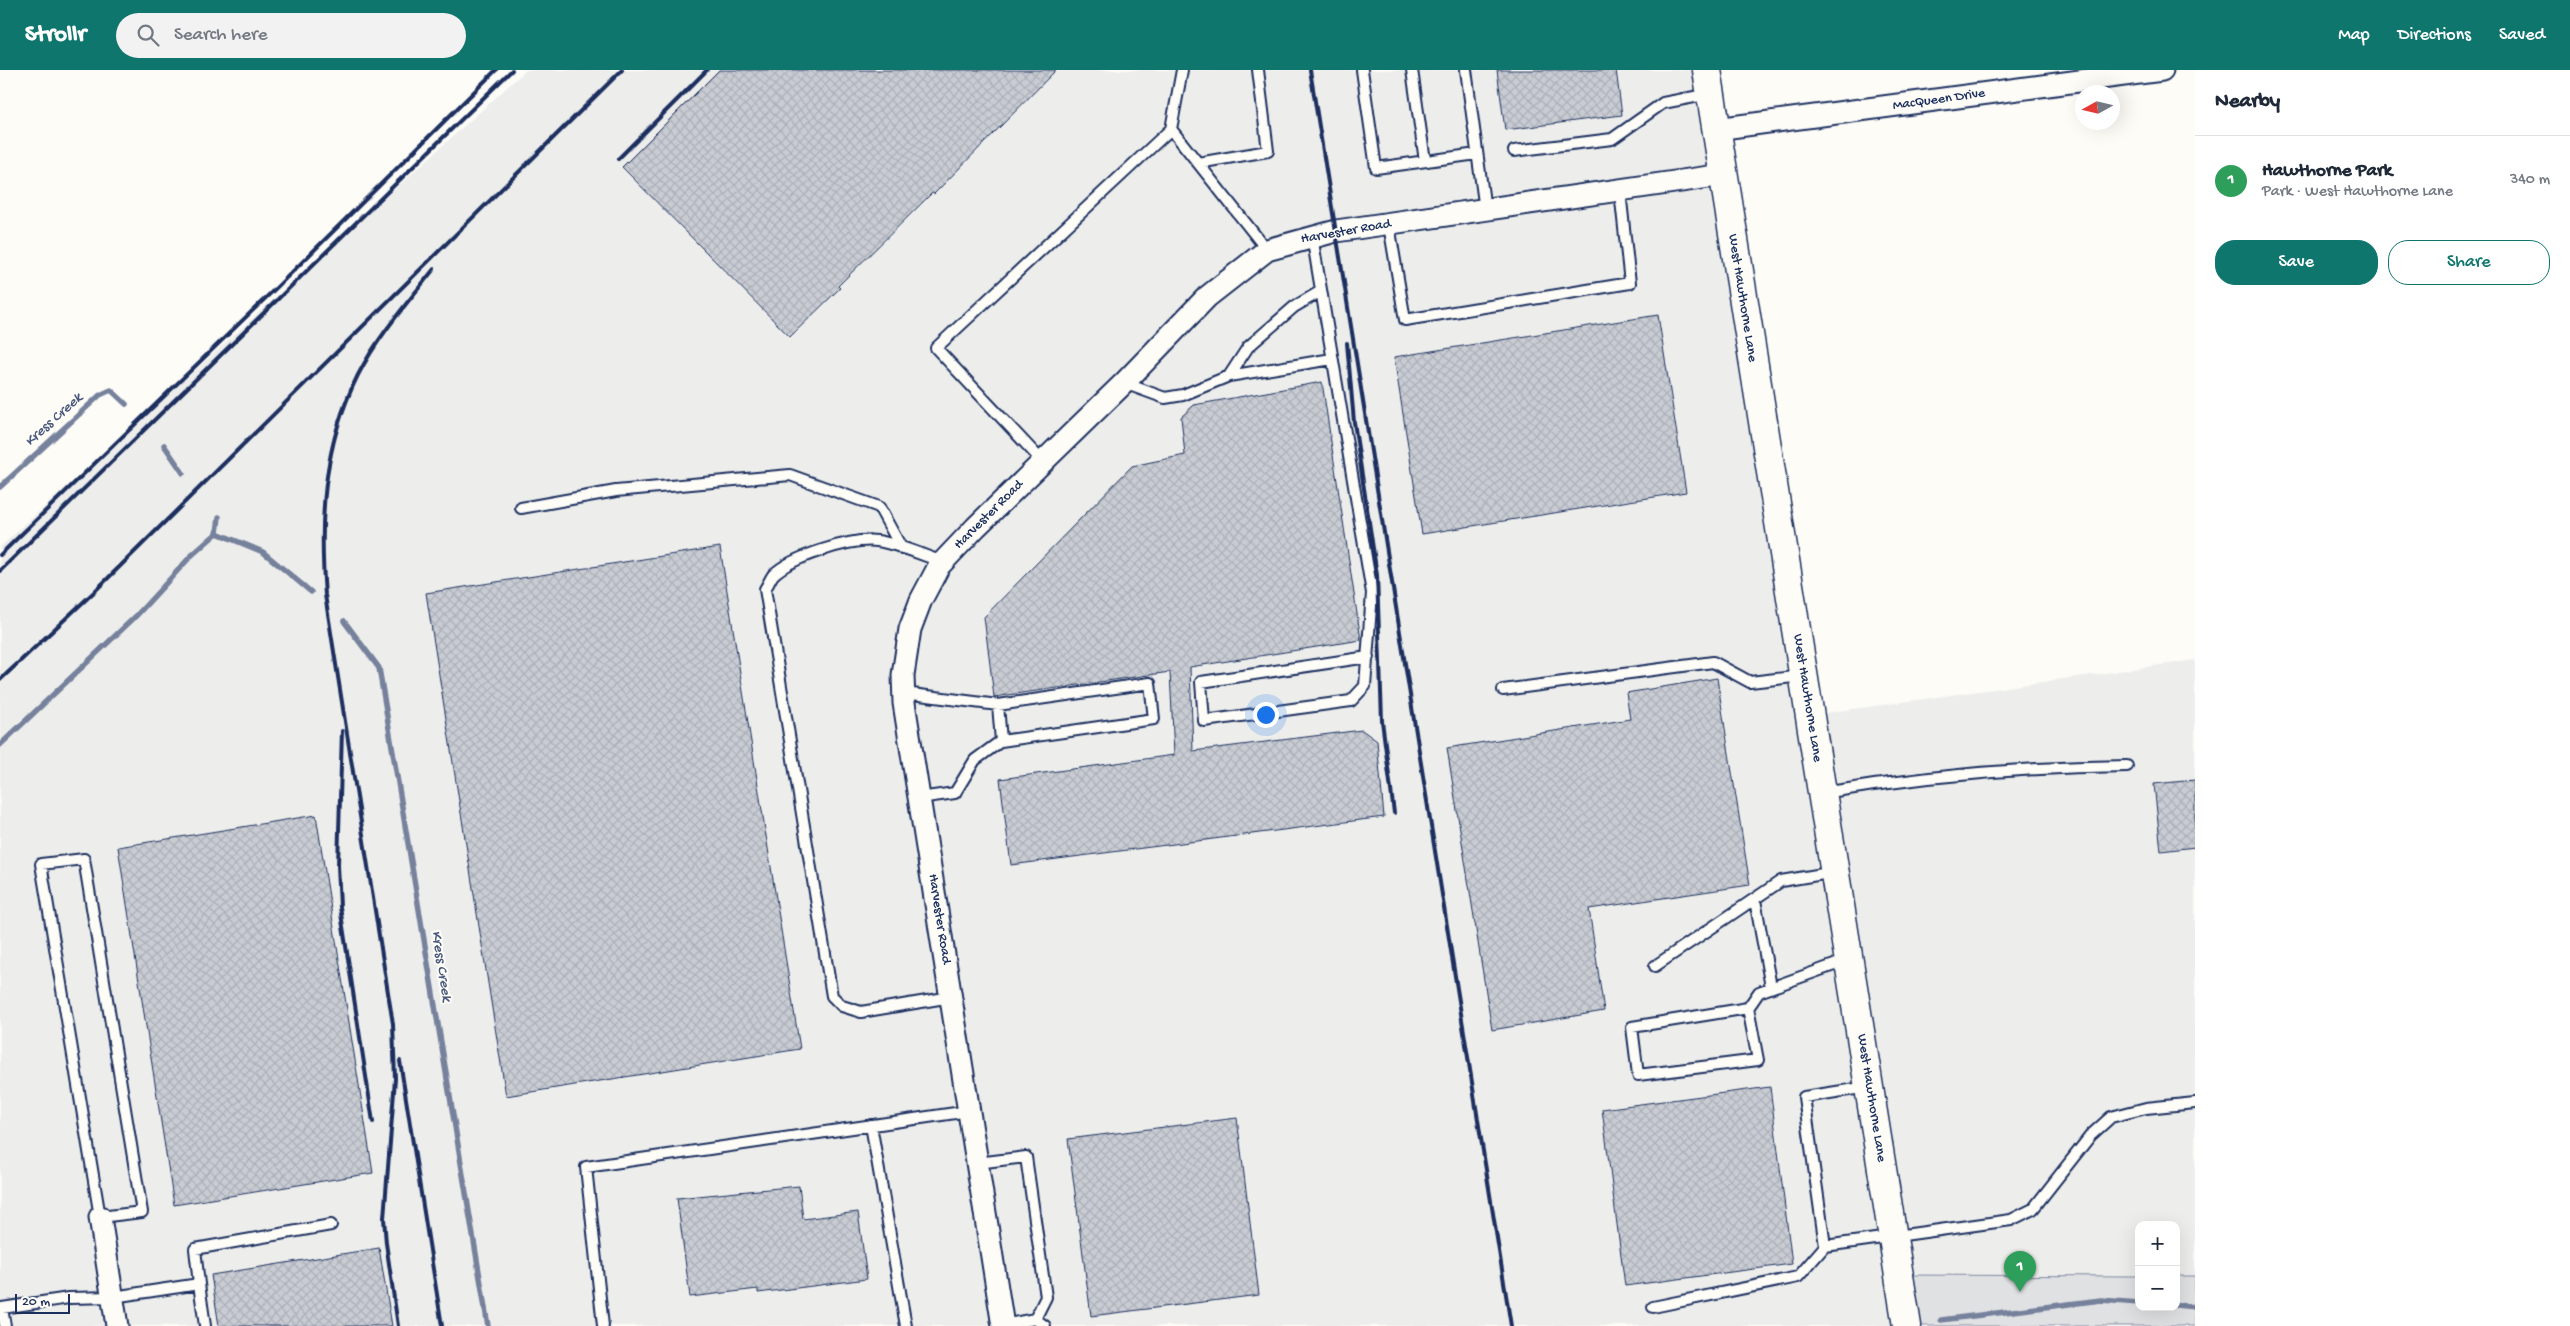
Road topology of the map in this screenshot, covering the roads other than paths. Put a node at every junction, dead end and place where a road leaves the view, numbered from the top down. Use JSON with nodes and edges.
{"nodes":[{"id":1,"x":1182,"y":70,"type":"edge"},
{"id":2,"x":1258,"y":70,"type":"edge"},
{"id":3,"x":1362,"y":70,"type":"edge"},
{"id":4,"x":1412,"y":70,"type":"edge"},
{"id":5,"x":1466,"y":70,"type":"edge"},
{"id":6,"x":2162,"y":70,"type":"edge"},
{"id":7,"x":1709,"y":82,"type":"edge"},
{"id":8,"x":1170,"y":129,"type":"junction"},
{"id":9,"x":1716,"y":129,"type":"junction"},
{"id":10,"x":1514,"y":152,"type":"dead end"},
{"id":11,"x":1477,"y":154,"type":"junction"},
{"id":12,"x":1425,"y":161,"type":"junction"},
{"id":13,"x":1198,"y":163,"type":"junction"},
{"id":14,"x":1723,"y":176,"type":"junction"},
{"id":15,"x":1620,"y":191,"type":"junction"},
{"id":16,"x":1485,"y":210,"type":"junction"},
{"id":17,"x":1389,"y":225,"type":"junction"},
{"id":18,"x":1312,"y":236,"type":"junction"},
{"id":19,"x":1267,"y":250,"type":"junction"},
{"id":20,"x":1321,"y":291,"type":"junction"},
{"id":21,"x":1332,"y":359,"type":"junction"},
{"id":22,"x":1229,"y":376,"type":"junction"},
{"id":23,"x":1124,"y":383,"type":"junction"},
{"id":24,"x":1042,"y":461,"type":"junction"},
{"id":25,"x":521,"y":508,"type":"dead end"},
{"id":26,"x":902,"y":549,"type":"junction"},
{"id":27,"x":943,"y":562,"type":"junction"},
{"id":28,"x":1368,"y":658,"type":"junction"},
{"id":29,"x":1803,"y":676,"type":"junction"},
{"id":30,"x":1503,"y":690,"type":"dead end"},
{"id":31,"x":904,"y":693,"type":"junction"},
{"id":32,"x":998,"y":705,"type":"junction"},
{"id":33,"x":1001,"y":741,"type":"junction"},
{"id":34,"x":2128,"y":766,"type":"dead end"},
{"id":35,"x":1822,"y":793,"type":"junction"},
{"id":36,"x":919,"y":798,"type":"junction"},
{"id":37,"x":1835,"y":872,"type":"junction"},
{"id":38,"x":1755,"y":900,"type":"junction"},
{"id":39,"x":1849,"y":959,"type":"junction"},
{"id":40,"x":1655,"y":966,"type":"dead end"},
{"id":41,"x":1771,"y":987,"type":"junction"},
{"id":42,"x":951,"y":997,"type":"junction"},
{"id":43,"x":1748,"y":1008,"type":"junction"},
{"id":44,"x":1869,"y":1087,"type":"junction"},
{"id":45,"x":2195,"y":1103,"type":"edge"},
{"id":46,"x":969,"y":1111,"type":"junction"},
{"id":47,"x":871,"y":1125,"type":"junction"},
{"id":48,"x":977,"y":1163,"type":"junction"},
{"id":49,"x":100,"y":1217,"type":"junction"},
{"id":50,"x":331,"y":1225,"type":"dead end"},
{"id":51,"x":1893,"y":1238,"type":"junction"},
{"id":52,"x":1825,"y":1246,"type":"junction"},
{"id":53,"x":199,"y":1284,"type":"junction"},
{"id":54,"x":113,"y":1298,"type":"junction"},
{"id":55,"x":1653,"y":1307,"type":"dead end"},
{"id":56,"x":1035,"y":1319,"type":"junction"},
{"id":57,"x":1003,"y":1325,"type":"edge"},
{"id":58,"x":5,"y":1326,"type":"edge"},
{"id":59,"x":117,"y":1326,"type":"edge"},
{"id":60,"x":205,"y":1326,"type":"edge"},
{"id":61,"x":603,"y":1326,"type":"edge"},
{"id":62,"x":906,"y":1326,"type":"edge"},
{"id":63,"x":1045,"y":1326,"type":"edge"},
{"id":64,"x":1908,"y":1326,"type":"edge"}],
"edges":[{"from":1,"to":8,"type":"lane"},
{"from":2,"to":13,"type":"lane"},
{"from":3,"to":12,"type":"lane"},
{"from":4,"to":12,"type":"lane"},
{"from":5,"to":11,"type":"lane"},
{"from":6,"to":9,"type":"street","name":"MacQueen Drive"},
{"from":7,"to":9,"type":"street","name":"West Hawthorne Lane"},
{"from":7,"to":10,"type":"lane"},
{"from":8,"to":13,"type":"lane"},
{"from":8,"to":24,"type":"lane"},
{"from":9,"to":14,"type":"street","name":"West Hawthorne Lane"},
{"from":11,"to":12,"type":"lane"},
{"from":11,"to":16,"type":"lane"},
{"from":13,"to":19,"type":"lane"},
{"from":14,"to":15,"type":"street","name":"Harvester Road"},
{"from":14,"to":29,"type":"street","name":"West Hawthorne Lane"},
{"from":15,"to":16,"type":"street","name":"Harvester Road"},
{"from":15,"to":17,"type":"lane"},
{"from":16,"to":17,"type":"street","name":"Harvester Road"},
{"from":17,"to":18,"type":"street","name":"Harvester Road"},
{"from":18,"to":19,"type":"street","name":"Harvester Road"},
{"from":18,"to":20,"type":"lane"},
{"from":19,"to":23,"type":"street","name":"Harvester Road"},
{"from":20,"to":21,"type":"lane"},
{"from":20,"to":22,"type":"lane"},
{"from":21,"to":22,"type":"lane"},
{"from":21,"to":28,"type":"lane"},
{"from":22,"to":23,"type":"lane"},
{"from":23,"to":24,"type":"street","name":"Harvester Road"},
{"from":24,"to":27,"type":"street","name":"Harvester Road"},
{"from":25,"to":26,"type":"lane"},
{"from":26,"to":27,"type":"lane"},
{"from":26,"to":42,"type":"lane"},
{"from":27,"to":31,"type":"street","name":"Harvester Road"},
{"from":28,"to":28,"type":"lane"},
{"from":29,"to":30,"type":"lane"},
{"from":29,"to":35,"type":"street","name":"West Hawthorne Lane"},
{"from":31,"to":32,"type":"lane"},
{"from":31,"to":36,"type":"street","name":"Harvester Road"},
{"from":32,"to":33,"type":"lane"},
{"from":32,"to":33,"type":"lane"},
{"from":33,"to":36,"type":"lane"},
{"from":34,"to":35,"type":"lane"},
{"from":35,"to":37,"type":"street","name":"West Hawthorne Lane"},
{"from":36,"to":42,"type":"street","name":"Harvester Road"},
{"from":37,"to":38,"type":"lane"},
{"from":37,"to":39,"type":"street","name":"West Hawthorne Lane"},
{"from":38,"to":40,"type":"lane"},
{"from":38,"to":41,"type":"lane"},
{"from":39,"to":41,"type":"lane"},
{"from":39,"to":44,"type":"street","name":"West Hawthorne Lane"},
{"from":41,"to":43,"type":"lane"},
{"from":42,"to":46,"type":"street","name":"Harvester Road"},
{"from":43,"to":43,"type":"lane"},
{"from":44,"to":51,"type":"street","name":"West Hawthorne Lane"},
{"from":44,"to":52,"type":"lane"},
{"from":45,"to":51,"type":"lane"},
{"from":46,"to":47,"type":"lane"},
{"from":46,"to":48,"type":"street","name":"Harvester Road"},
{"from":47,"to":61,"type":"lane"},
{"from":47,"to":62,"type":"lane"},
{"from":48,"to":56,"type":"lane"},
{"from":48,"to":57,"type":"street","name":"Harvester Road"},
{"from":49,"to":49,"type":"lane"},
{"from":49,"to":54,"type":"street"},
{"from":50,"to":53,"type":"lane"},
{"from":51,"to":52,"type":"lane"},
{"from":51,"to":64,"type":"street","name":"West Hawthorne Lane"},
{"from":52,"to":55,"type":"lane"},
{"from":53,"to":54,"type":"lane"},
{"from":53,"to":60,"type":"lane"},
{"from":54,"to":58,"type":"lane"},
{"from":54,"to":59,"type":"street"},
{"from":56,"to":57,"type":"lane"},
{"from":56,"to":63,"type":"lane"}]}
